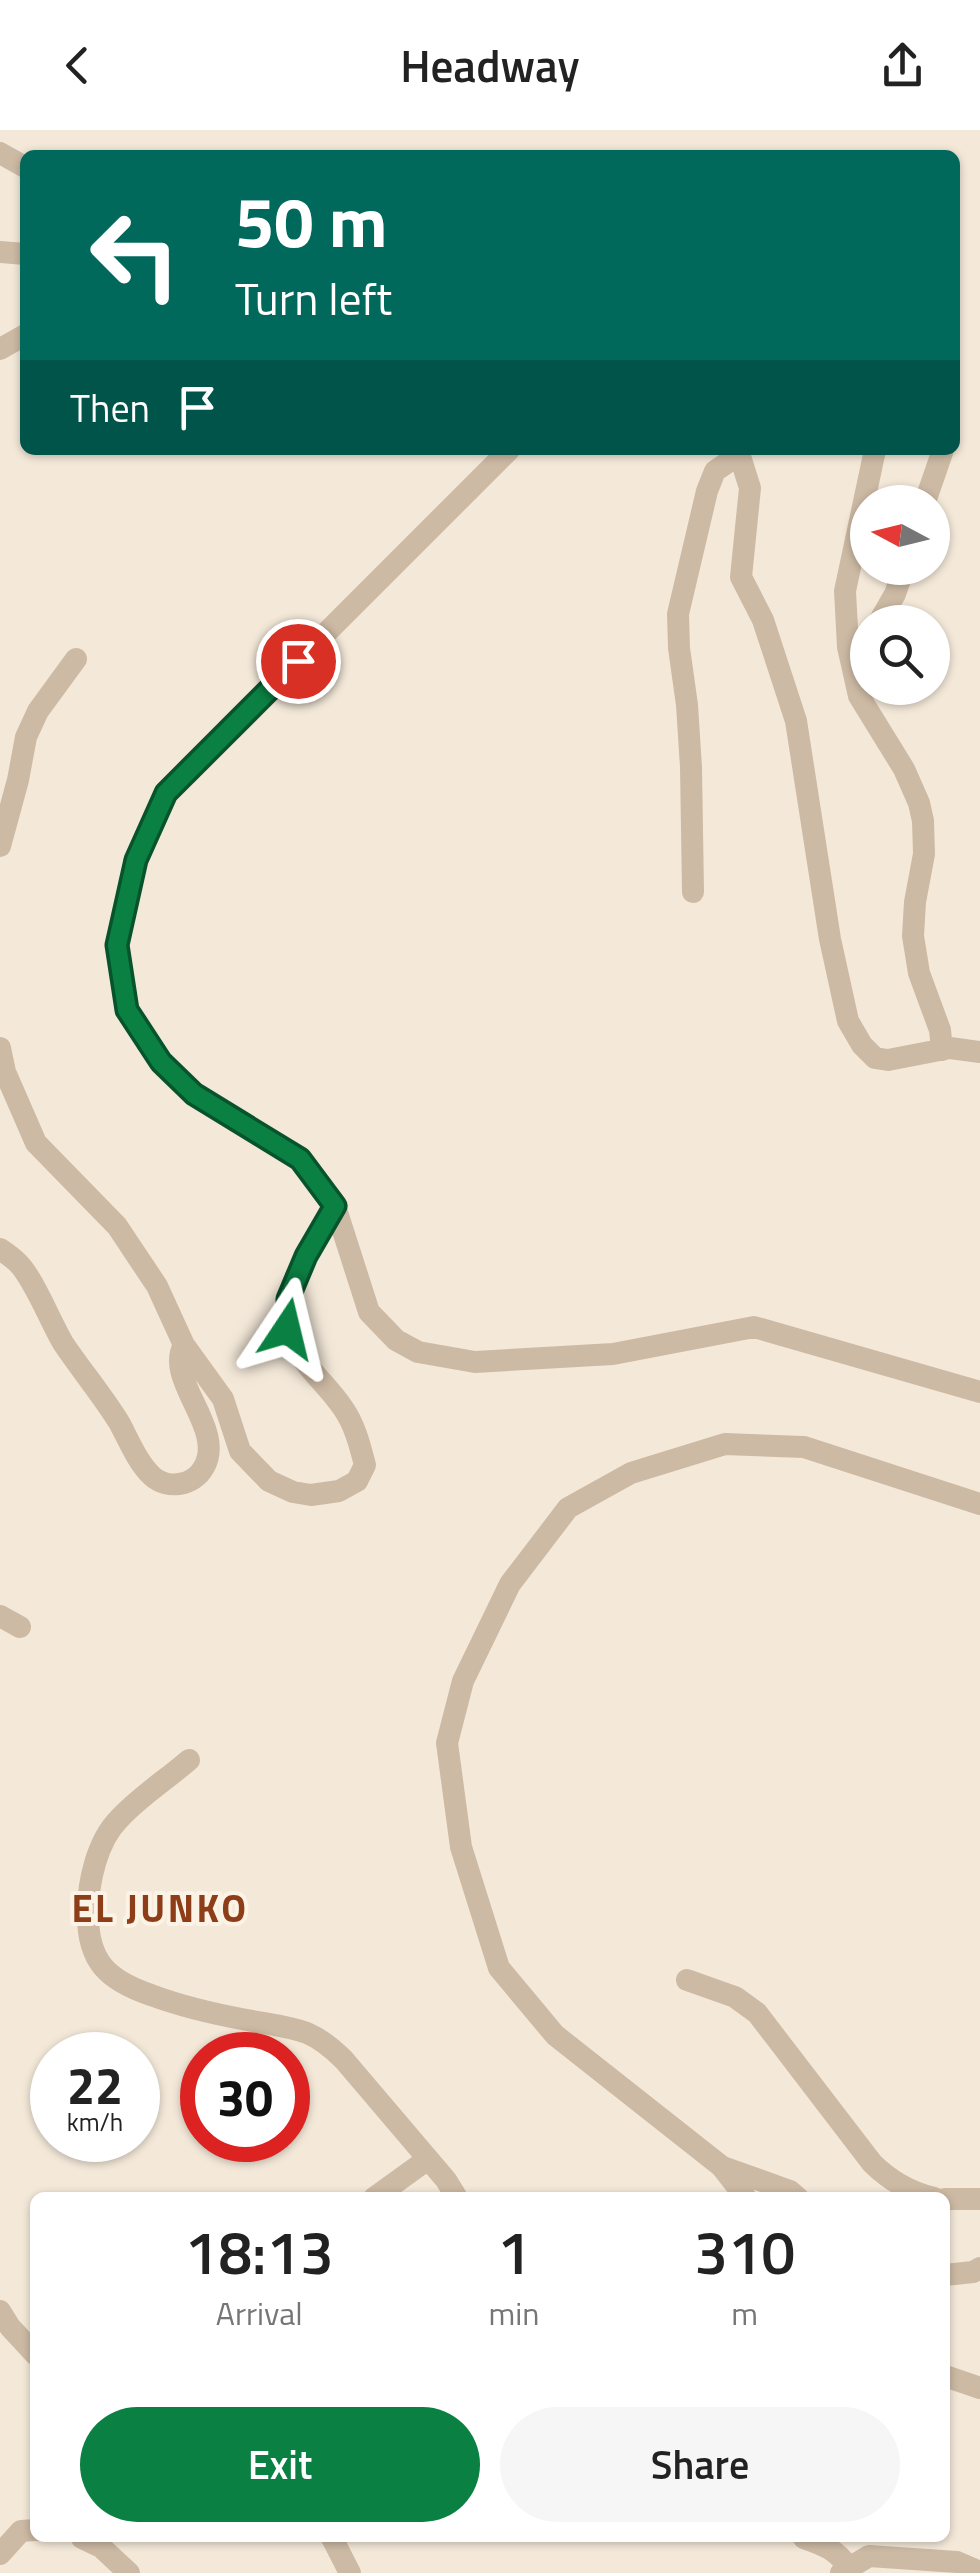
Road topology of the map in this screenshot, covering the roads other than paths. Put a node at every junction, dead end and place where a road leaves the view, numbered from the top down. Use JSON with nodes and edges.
{"nodes":[{"id":1,"x":504,"y":455,"type":"edge"},
{"id":2,"x":735,"y":455,"type":"edge"},
{"id":3,"x":740,"y":455,"type":"edge"},
{"id":4,"x":873,"y":455,"type":"edge"},
{"id":5,"x":941,"y":455,"type":"edge"},
{"id":6,"x":931,"y":485,"type":"edge"},
{"id":7,"x":850,"y":611,"type":"edge"},
{"id":8,"x":76,"y":659,"type":"dead end"},
{"id":9,"x":863,"y":705,"type":"edge"},
{"id":10,"x":0,"y":846,"type":"edge"},
{"id":11,"x":693,"y":892,"type":"dead end"},
{"id":12,"x":0,"y":1048,"type":"edge"},
{"id":13,"x":942,"y":1050,"type":"junction"},
{"id":14,"x":980,"y":1052,"type":"edge"},
{"id":15,"x":335,"y":1206,"type":"junction"},
{"id":16,"x":0,"y":1249,"type":"edge"},
{"id":17,"x":184,"y":1345,"type":"junction"},
{"id":18,"x":980,"y":1392,"type":"edge"},
{"id":19,"x":980,"y":1504,"type":"edge"},
{"id":20,"x":190,"y":1760,"type":"dead end"},
{"id":21,"x":687,"y":1980,"type":"dead end"},
{"id":22,"x":428,"y":2159,"type":"junction"},
{"id":23,"x":721,"y":2166,"type":"junction"},
{"id":24,"x":382,"y":2192,"type":"edge"},
{"id":25,"x":453,"y":2192,"type":"edge"},
{"id":26,"x":741,"y":2192,"type":"edge"},
{"id":27,"x":791,"y":2192,"type":"edge"},
{"id":28,"x":917,"y":2192,"type":"edge"},
{"id":29,"x":950,"y":2199,"type":"edge"},
{"id":30,"x":980,"y":2199,"type":"edge"},
{"id":31,"x":980,"y":2268,"type":"edge"},
{"id":32,"x":950,"y":2274,"type":"edge"},
{"id":33,"x":0,"y":2311,"type":"edge"},
{"id":34,"x":30,"y":2349,"type":"edge"},
{"id":35,"x":950,"y":2378,"type":"edge"},
{"id":36,"x":980,"y":2388,"type":"edge"},
{"id":37,"x":30,"y":2530,"type":"edge"},
{"id":38,"x":96,"y":2542,"type":"edge"},
{"id":39,"x":334,"y":2542,"type":"edge"},
{"id":40,"x":815,"y":2542,"type":"edge"},
{"id":41,"x":0,"y":2554,"type":"edge"},
{"id":42,"x":845,"y":2570,"type":"edge"},
{"id":43,"x":980,"y":2572,"type":"edge"},
{"id":44,"x":129,"y":2573,"type":"edge"},
{"id":45,"x":350,"y":2573,"type":"edge"}],
"edges":[{"from":1,"to":15,"type":"street"},
{"from":2,"to":11,"type":"street"},
{"from":3,"to":13,"type":"street"},
{"from":4,"to":7,"type":"street"},
{"from":5,"to":6,"type":"street"},
{"from":8,"to":10,"type":"street"},
{"from":9,"to":13,"type":"street"},
{"from":12,"to":17,"type":"street"},
{"from":13,"to":14,"type":"street"},
{"from":15,"to":17,"type":"street"},
{"from":15,"to":18,"type":"street"},
{"from":16,"to":17,"type":"street"},
{"from":19,"to":23,"type":"street"},
{"from":20,"to":22,"type":"street"},
{"from":21,"to":28,"type":"street"},
{"from":22,"to":24,"type":"street"},
{"from":22,"to":25,"type":"street"},
{"from":23,"to":26,"type":"street"},
{"from":23,"to":27,"type":"street"},
{"from":29,"to":30,"type":"street"},
{"from":31,"to":32,"type":"street"},
{"from":33,"to":34,"type":"street"},
{"from":35,"to":36,"type":"street"},
{"from":37,"to":41,"type":"street"},
{"from":38,"to":44,"type":"street"},
{"from":39,"to":45,"type":"street"},
{"from":40,"to":42,"type":"street"},
{"from":42,"to":43,"type":"street"}]}
